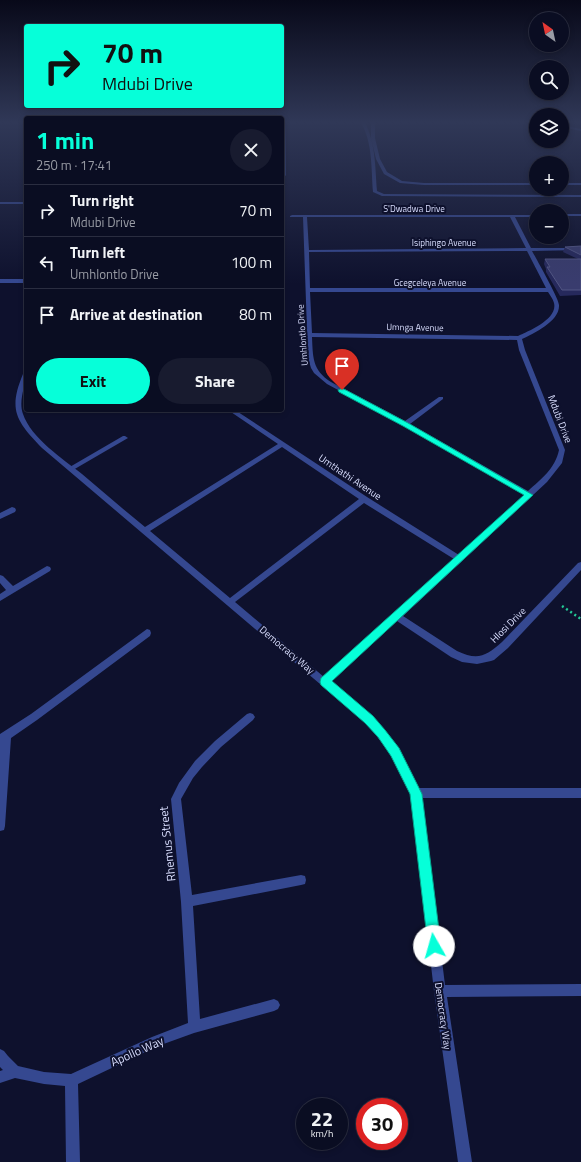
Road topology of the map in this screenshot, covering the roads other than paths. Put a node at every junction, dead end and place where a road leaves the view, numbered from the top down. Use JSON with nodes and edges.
{"nodes":[{"id":1,"x":374,"y":175,"type":"edge"},
{"id":2,"x":389,"y":175,"type":"edge"},
{"id":3,"x":529,"y":184,"type":"edge"},
{"id":4,"x":569,"y":184,"type":"edge"},
{"id":5,"x":580,"y":185,"type":"edge"},
{"id":6,"x":581,"y":196,"type":"edge"},
{"id":7,"x":0,"y":203,"type":"edge"},
{"id":8,"x":24,"y":203,"type":"edge"},
{"id":9,"x":569,"y":215,"type":"edge"},
{"id":10,"x":581,"y":215,"type":"edge"},
{"id":11,"x":292,"y":216,"type":"dead end"},
{"id":12,"x":305,"y":216,"type":"junction"},
{"id":13,"x":512,"y":216,"type":"junction"},
{"id":14,"x":529,"y":216,"type":"edge"},
{"id":15,"x":581,"y":249,"type":"edge"},
{"id":16,"x":529,"y":250,"type":"junction"},
{"id":17,"x":307,"y":251,"type":"junction"},
{"id":18,"x":24,"y":281,"type":"edge"},
{"id":19,"x":0,"y":282,"type":"edge"},
{"id":20,"x":308,"y":290,"type":"junction"},
{"id":21,"x":551,"y":290,"type":"junction"},
{"id":22,"x":310,"y":335,"type":"junction"},
{"id":23,"x":519,"y":338,"type":"junction"},
{"id":24,"x":24,"y":379,"type":"edge"},
{"id":25,"x":441,"y":398,"type":"dead end"},
{"id":26,"x":234,"y":412,"type":"edge"},
{"id":27,"x":405,"y":424,"type":"junction"},
{"id":28,"x":125,"y":438,"type":"dead end"},
{"id":29,"x":283,"y":444,"type":"junction"},
{"id":30,"x":71,"y":468,"type":"junction"},
{"id":31,"x":529,"y":495,"type":"junction"},
{"id":32,"x":364,"y":499,"type":"junction"},
{"id":33,"x":12,"y":510,"type":"dead end"},
{"id":34,"x":0,"y":516,"type":"edge"},
{"id":35,"x":145,"y":531,"type":"junction"},
{"id":36,"x":459,"y":559,"type":"junction"},
{"id":37,"x":581,"y":565,"type":"edge"},
{"id":38,"x":47,"y":569,"type":"dead end"},
{"id":39,"x":0,"y":578,"type":"edge"},
{"id":40,"x":12,"y":590,"type":"junction"},
{"id":41,"x":0,"y":598,"type":"edge"},
{"id":42,"x":230,"y":602,"type":"junction"},
{"id":43,"x":397,"y":616,"type":"junction"},
{"id":44,"x":147,"y":633,"type":"dead end"},
{"id":45,"x":325,"y":682,"type":"junction"},
{"id":46,"x":250,"y":717,"type":"dead end"},
{"id":47,"x":3,"y":737,"type":"edge"},
{"id":48,"x":581,"y":793,"type":"edge"},
{"id":49,"x":416,"y":794,"type":"junction"},
{"id":50,"x":0,"y":826,"type":"edge"},
{"id":51,"x":301,"y":880,"type":"dead end"},
{"id":52,"x":187,"y":902,"type":"junction"},
{"id":53,"x":581,"y":990,"type":"edge"},
{"id":54,"x":440,"y":991,"type":"junction"},
{"id":55,"x":274,"y":1005,"type":"dead end"},
{"id":56,"x":194,"y":1027,"type":"junction"},
{"id":57,"x":0,"y":1055,"type":"edge"},
{"id":58,"x":15,"y":1072,"type":"junction"},
{"id":59,"x":0,"y":1078,"type":"edge"},
{"id":60,"x":71,"y":1080,"type":"junction"},
{"id":61,"x":73,"y":1162,"type":"edge"},
{"id":62,"x":465,"y":1162,"type":"edge"}],
"edges":[{"from":1,"to":6,"type":"street"},
{"from":2,"to":3,"type":"street"},
{"from":4,"to":5,"type":"street"},
{"from":7,"to":8,"type":"street"},
{"from":9,"to":10,"type":"street"},
{"from":11,"to":12,"type":"street","name":"S'Dwadwa Drive"},
{"from":12,"to":13,"type":"street","name":"S'Dwadwa Drive"},
{"from":12,"to":17,"type":"street","name":"Umhlontlo Drive"},
{"from":13,"to":14,"type":"street","name":"S'Dwadwa Drive"},
{"from":13,"to":16,"type":"street"},
{"from":15,"to":16,"type":"street","name":"Isiphingo Avenue"},
{"from":16,"to":17,"type":"street","name":"Isiphingo Avenue"},
{"from":16,"to":21,"type":"street"},
{"from":17,"to":20,"type":"street","name":"Umhlontlo Drive"},
{"from":18,"to":19,"type":"street"},
{"from":20,"to":21,"type":"street","name":"Gcegceleya Avenue"},
{"from":20,"to":22,"type":"street","name":"Umhlontlo Drive"},
{"from":21,"to":23,"type":"street"},
{"from":22,"to":23,"type":"street","name":"Umnga Avenue"},
{"from":22,"to":27,"type":"street","name":"Umhlontlo Drive"},
{"from":23,"to":31,"type":"street","name":"Mdubi Drive"},
{"from":24,"to":30,"type":"street","name":"Democracy Way"},
{"from":25,"to":27,"type":"street"},
{"from":26,"to":29,"type":"street","name":"Umthathi Avenue"},
{"from":27,"to":31,"type":"street","name":"Umhlontlo Drive"},
{"from":28,"to":30,"type":"street"},
{"from":29,"to":32,"type":"street","name":"Umthathi Avenue"},
{"from":29,"to":35,"type":"street"},
{"from":30,"to":35,"type":"street","name":"Democracy Way"},
{"from":31,"to":36,"type":"street","name":"Mdubi Drive"},
{"from":32,"to":36,"type":"street","name":"Umthathi Avenue"},
{"from":32,"to":42,"type":"street"},
{"from":33,"to":34,"type":"street"},
{"from":35,"to":42,"type":"street","name":"Democracy Way"},
{"from":36,"to":43,"type":"street","name":"Mdubi Drive"},
{"from":37,"to":43,"type":"street","name":"Hlosi Drive"},
{"from":38,"to":40,"type":"street"},
{"from":39,"to":40,"type":"street"},
{"from":40,"to":41,"type":"street"},
{"from":42,"to":45,"type":"street","name":"Democracy Way"},
{"from":43,"to":45,"type":"street","name":"Mdubi Drive"},
{"from":44,"to":47,"type":"street"},
{"from":45,"to":49,"type":"street","name":"Democracy Way"},
{"from":46,"to":52,"type":"street","name":"Rhemus Street"},
{"from":47,"to":50,"type":"street"},
{"from":48,"to":49,"type":"street"},
{"from":49,"to":54,"type":"street","name":"Democracy Way"},
{"from":51,"to":52,"type":"street"},
{"from":52,"to":56,"type":"street","name":"Rhemus Street"},
{"from":53,"to":54,"type":"street"},
{"from":54,"to":62,"type":"street","name":"Democracy Way"},
{"from":55,"to":56,"type":"street","name":"Apollo Way"},
{"from":56,"to":60,"type":"street","name":"Apollo Way"},
{"from":57,"to":58,"type":"street"},
{"from":58,"to":59,"type":"street"},
{"from":58,"to":60,"type":"street","name":"Apollo Way"},
{"from":60,"to":61,"type":"street"}]}
